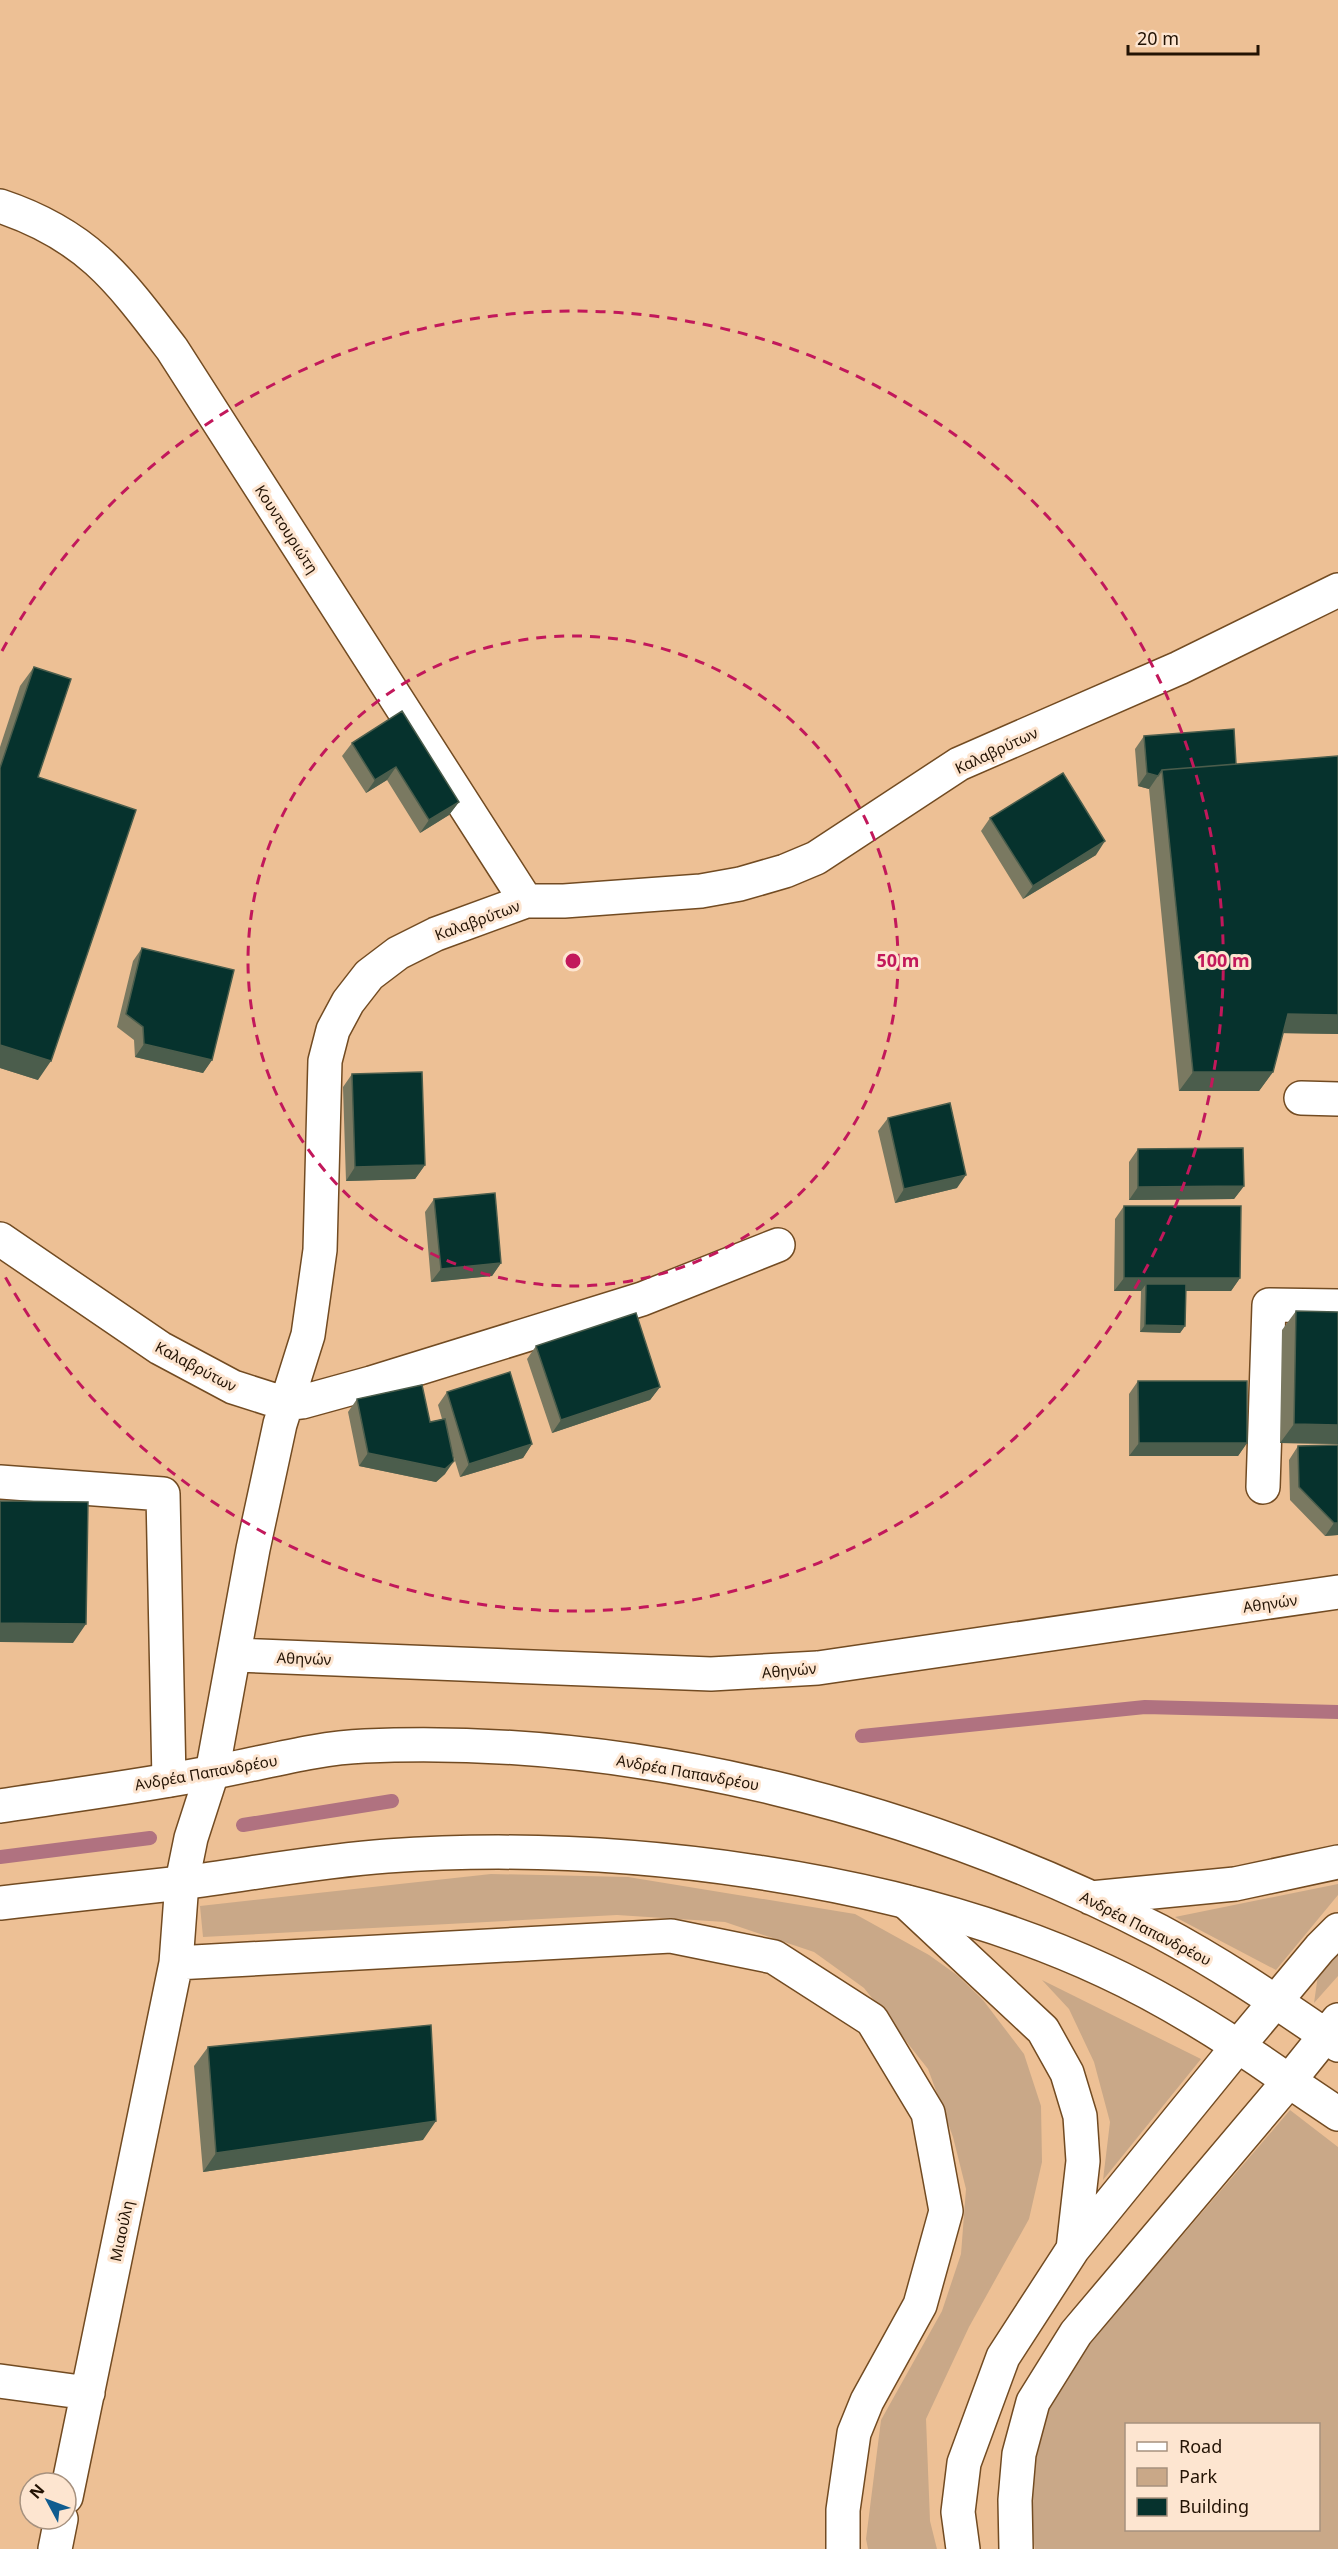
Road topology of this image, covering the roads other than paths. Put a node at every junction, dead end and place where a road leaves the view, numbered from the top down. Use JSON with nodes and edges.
{"nodes":[{"id":1,"x":0,"y":206,"type":"edge"},
{"id":2,"x":1338,"y":590,"type":"edge"},
{"id":3,"x":526,"y":901,"type":"junction"},
{"id":4,"x":1301,"y":1098,"type":"dead end"},
{"id":5,"x":1338,"y":1099,"type":"edge"},
{"id":6,"x":0,"y":1239,"type":"edge"},
{"id":7,"x":778,"y":1245,"type":"dead end"},
{"id":8,"x":1338,"y":1306,"type":"edge"},
{"id":9,"x":286,"y":1404,"type":"junction"},
{"id":10,"x":0,"y":1482,"type":"edge"},
{"id":11,"x":1263,"y":1487,"type":"dead end"},
{"id":12,"x":1338,"y":1592,"type":"edge"},
{"id":13,"x":235,"y":1655,"type":"junction"},
{"id":14,"x":212,"y":1773,"type":"junction"},
{"id":15,"x":169,"y":1780,"type":"junction"},
{"id":16,"x":0,"y":1806,"type":"edge"},
{"id":17,"x":1338,"y":1862,"type":"edge"},
{"id":18,"x":182,"y":1882,"type":"junction"},
{"id":19,"x":1091,"y":1898,"type":"junction"},
{"id":20,"x":906,"y":1902,"type":"junction"},
{"id":21,"x":0,"y":1903,"type":"edge"},
{"id":22,"x":1338,"y":1930,"type":"edge"},
{"id":23,"x":176,"y":1964,"type":"junction"},
{"id":24,"x":1276,"y":2002,"type":"junction"},
{"id":25,"x":1334,"y":2033,"type":"edge"},
{"id":26,"x":1239,"y":2045,"type":"junction"},
{"id":27,"x":1289,"y":2081,"type":"junction"},
{"id":28,"x":1338,"y":2114,"type":"edge"},
{"id":29,"x":1073,"y":2249,"type":"junction"},
{"id":30,"x":0,"y":2380,"type":"edge"},
{"id":31,"x":88,"y":2393,"type":"junction"},
{"id":32,"x":72,"y":2471,"type":"edge"},
{"id":33,"x":59,"y":2531,"type":"edge"},
{"id":34,"x":55,"y":2549,"type":"edge"},
{"id":35,"x":843,"y":2549,"type":"edge"},
{"id":36,"x":963,"y":2549,"type":"edge"},
{"id":37,"x":1016,"y":2549,"type":"edge"}],
"edges":[{"from":1,"to":3,"type":"main road","name":"Κουντουριώτη"},
{"from":2,"to":3,"type":"main road","name":"Καλαβρύτων"},
{"from":3,"to":9,"type":"main road","name":"Καλαβρύτων"},
{"from":4,"to":5,"type":"main road"},
{"from":6,"to":9,"type":"main road","name":"Καλαβρύτων"},
{"from":7,"to":9,"type":"main road"},
{"from":8,"to":11,"type":"main road"},
{"from":9,"to":13,"type":"main road","name":"Μιαούλη"},
{"from":10,"to":15,"type":"main road"},
{"from":12,"to":13,"type":"main road","name":"Αθηνών"},
{"from":13,"to":14,"type":"main road","name":"Μιαούλη"},
{"from":14,"to":15,"type":"main road","name":"Ανδρέα Παπανδρέου"},
{"from":14,"to":18,"type":"main road","name":"Μιαούλη"},
{"from":14,"to":19,"type":"main road","name":"Ανδρέα Παπανδρέου"},
{"from":15,"to":16,"type":"main road","name":"Ανδρέα Παπανδρέου"},
{"from":17,"to":19,"type":"main road"},
{"from":18,"to":20,"type":"main road"},
{"from":18,"to":21,"type":"main road"},
{"from":18,"to":23,"type":"main road","name":"Μιαούλη"},
{"from":19,"to":24,"type":"main road","name":"Ανδρέα Παπανδρέου"},
{"from":20,"to":26,"type":"main road"},
{"from":20,"to":29,"type":"main road"},
{"from":22,"to":24,"type":"main road"},
{"from":23,"to":31,"type":"main road","name":"Μιαούλη"},
{"from":23,"to":35,"type":"main road"},
{"from":24,"to":25,"type":"main road","name":"Ανδρέα Παπανδρέου"},
{"from":24,"to":26,"type":"main road"},
{"from":25,"to":27,"type":"main road"},
{"from":26,"to":27,"type":"main road"},
{"from":26,"to":29,"type":"main road"},
{"from":27,"to":28,"type":"main road"},
{"from":27,"to":37,"type":"main road"},
{"from":29,"to":36,"type":"main road"},
{"from":30,"to":31,"type":"main road"},
{"from":31,"to":32,"type":"main road","name":"Μιαούλη"},
{"from":33,"to":34,"type":"main road"}]}
